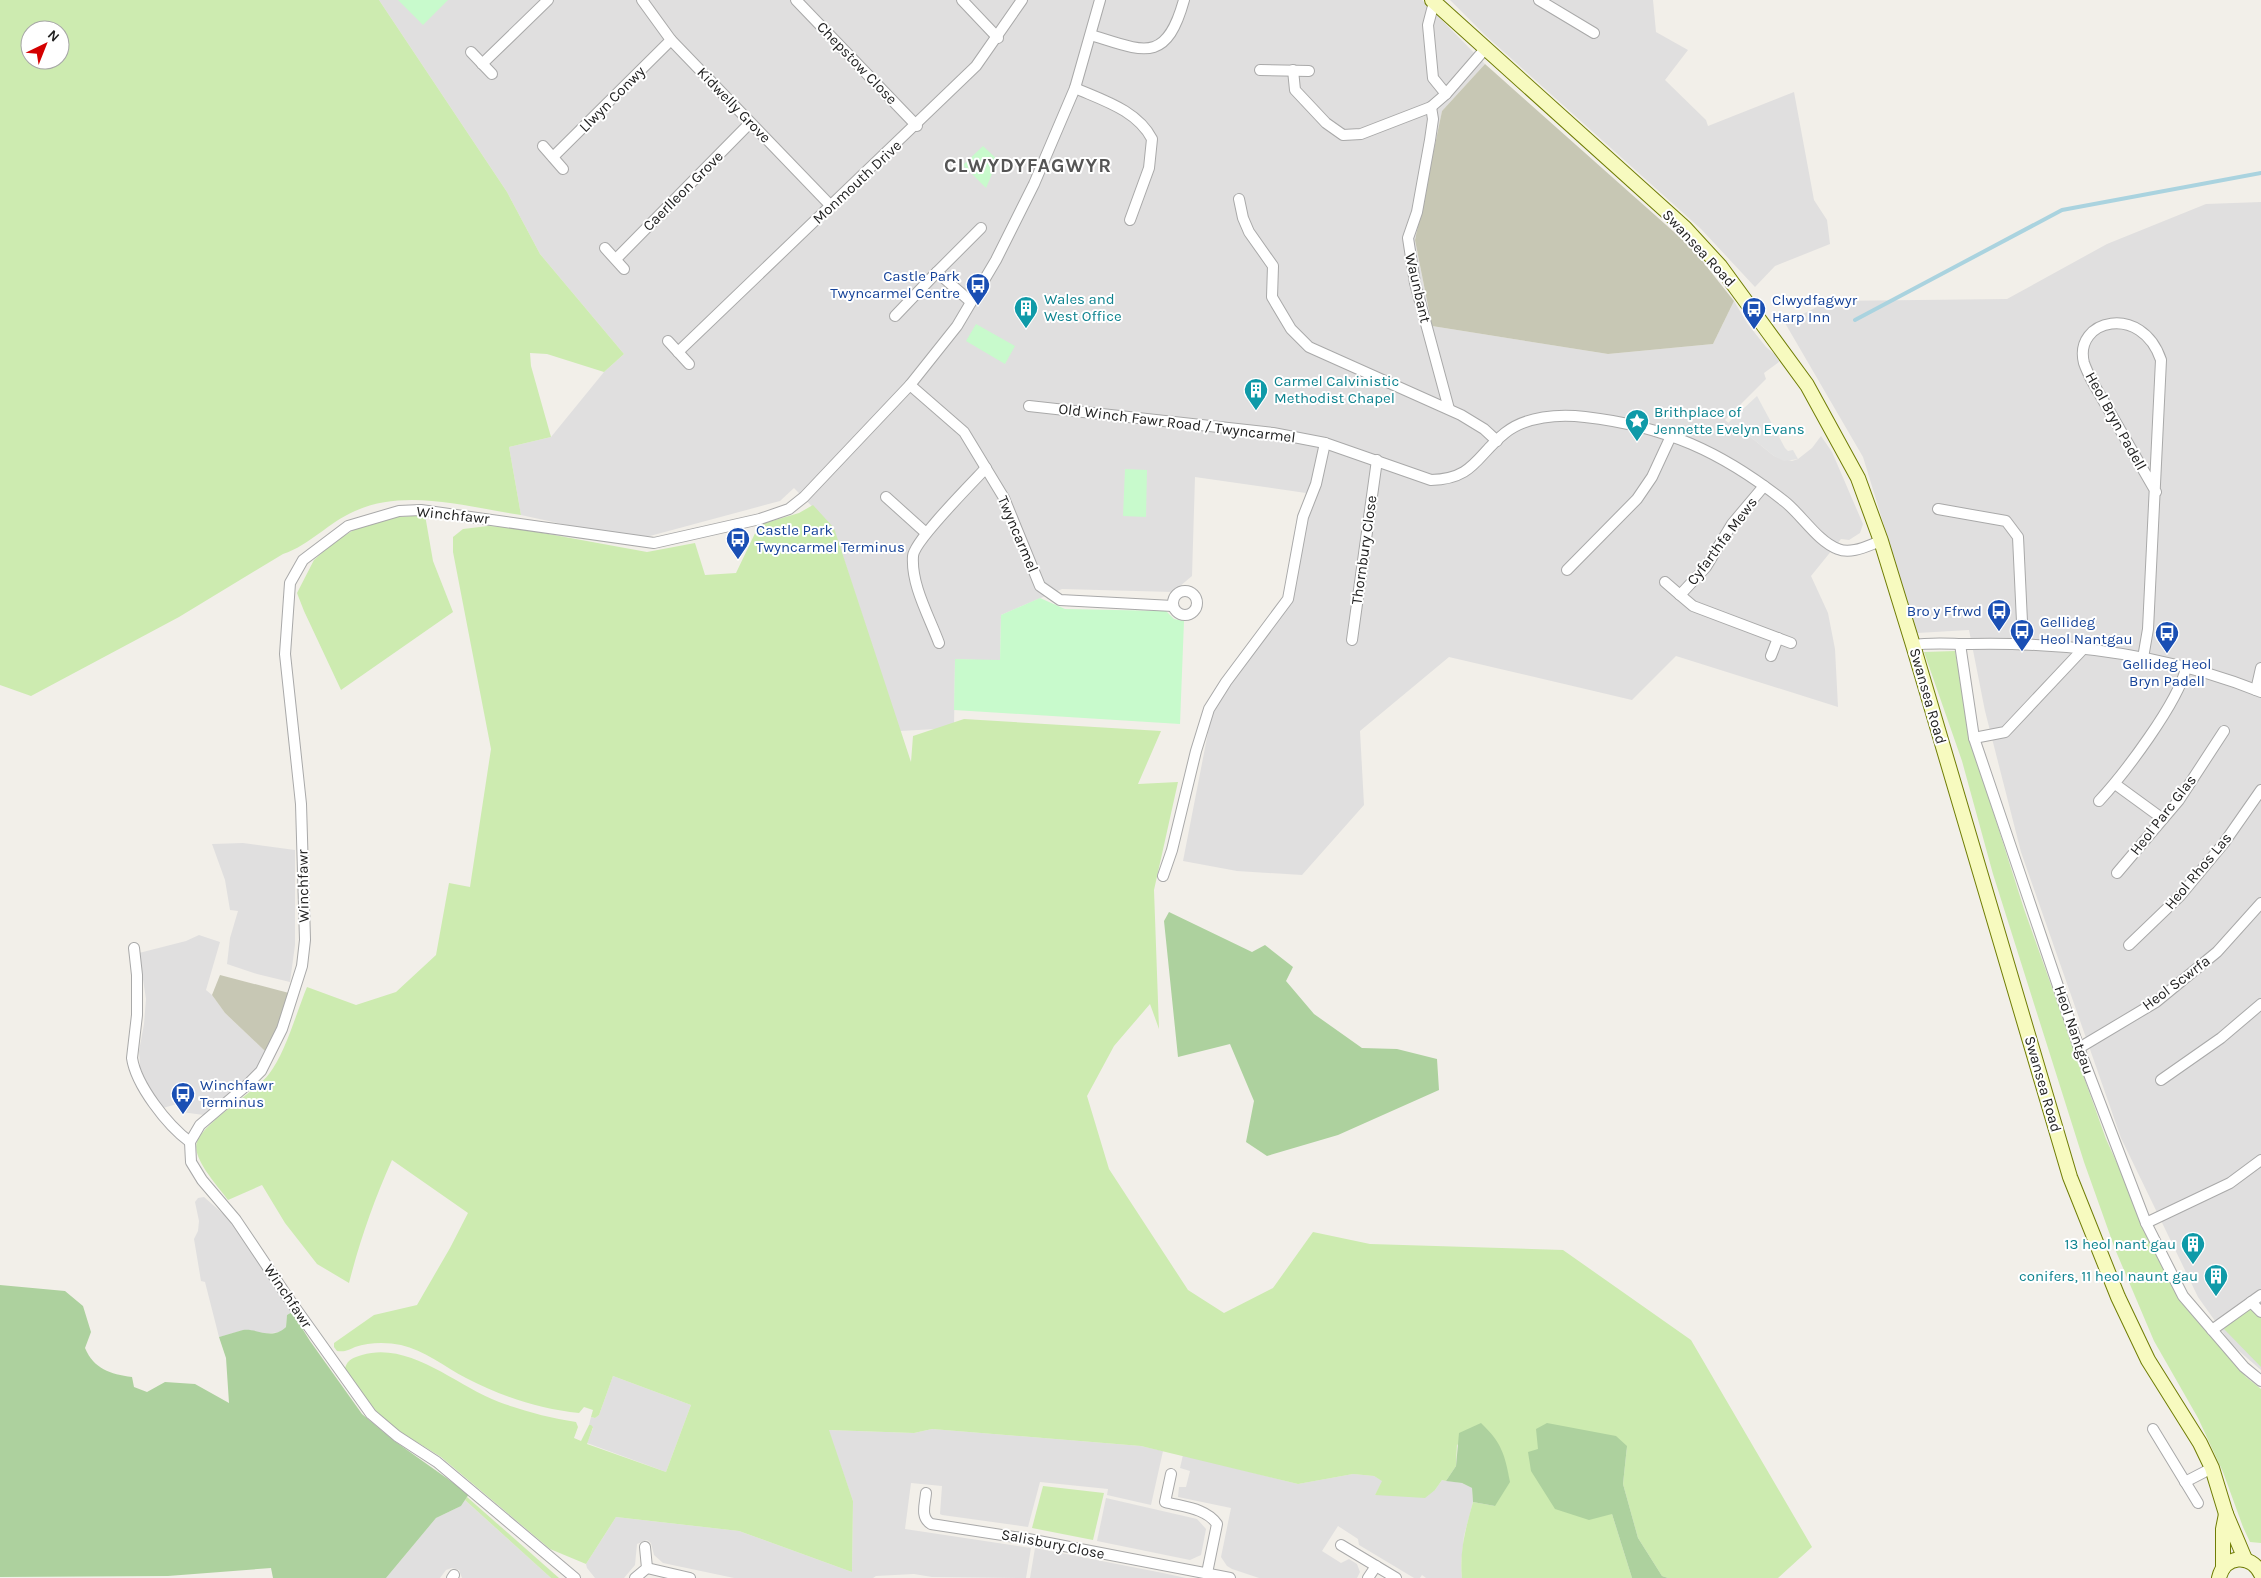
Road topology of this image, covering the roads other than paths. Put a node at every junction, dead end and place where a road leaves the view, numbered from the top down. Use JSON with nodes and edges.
{"nodes":[{"id":1,"x":548,"y":0,"type":"edge"},
{"id":2,"x":642,"y":0,"type":"edge"},
{"id":3,"x":796,"y":0,"type":"edge"},
{"id":4,"x":962,"y":0,"type":"edge"},
{"id":5,"x":1022,"y":0,"type":"edge"},
{"id":6,"x":1100,"y":0,"type":"edge"},
{"id":7,"x":1184,"y":0,"type":"edge"},
{"id":8,"x":1539,"y":0,"type":"edge"},
{"id":9,"x":1433,"y":1,"type":"edge"},
{"id":10,"x":1594,"y":33,"type":"dead end"},
{"id":11,"x":1091,"y":35,"type":"junction"},
{"id":12,"x":998,"y":38,"type":"junction"},
{"id":13,"x":671,"y":40,"type":"junction"},
{"id":14,"x":1485,"y":49,"type":"junction"},
{"id":15,"x":471,"y":52,"type":"dead end"},
{"id":16,"x":482,"y":64,"type":"junction"},
{"id":17,"x":1260,"y":70,"type":"dead end"},
{"id":18,"x":1293,"y":70,"type":"junction"},
{"id":19,"x":1309,"y":71,"type":"dead end"},
{"id":20,"x":492,"y":74,"type":"dead end"},
{"id":21,"x":1075,"y":88,"type":"junction"},
{"id":22,"x":1446,"y":94,"type":"junction"},
{"id":23,"x":1431,"y":108,"type":"junction"},
{"id":24,"x":750,"y":123,"type":"junction"},
{"id":25,"x":917,"y":126,"type":"junction"},
{"id":26,"x":543,"y":146,"type":"dead end"},
{"id":27,"x":553,"y":157,"type":"junction"},
{"id":28,"x":563,"y":169,"type":"dead end"},
{"id":29,"x":1239,"y":199,"type":"dead end"},
{"id":30,"x":831,"y":206,"type":"junction"},
{"id":31,"x":1130,"y":220,"type":"dead end"},
{"id":32,"x":981,"y":228,"type":"dead end"},
{"id":33,"x":605,"y":248,"type":"dead end"},
{"id":34,"x":616,"y":259,"type":"junction"},
{"id":35,"x":624,"y":269,"type":"dead end"},
{"id":36,"x":937,"y":272,"type":"junction"},
{"id":37,"x":971,"y":302,"type":"junction"},
{"id":38,"x":895,"y":316,"type":"dead end"},
{"id":39,"x":668,"y":341,"type":"dead end"},
{"id":40,"x":678,"y":352,"type":"junction"},
{"id":41,"x":689,"y":364,"type":"dead end"},
{"id":42,"x":910,"y":386,"type":"junction"},
{"id":43,"x":1030,"y":406,"type":"dead end"},
{"id":44,"x":1449,"y":409,"type":"junction"},
{"id":45,"x":1671,"y":436,"type":"junction"},
{"id":46,"x":1497,"y":441,"type":"junction"},
{"id":47,"x":1324,"y":443,"type":"junction"},
{"id":48,"x":1377,"y":460,"type":"junction"},
{"id":49,"x":986,"y":468,"type":"junction"},
{"id":50,"x":1764,"y":486,"type":"junction"},
{"id":51,"x":2156,"y":492,"type":"junction"},
{"id":52,"x":886,"y":497,"type":"dead end"},
{"id":53,"x":1938,"y":509,"type":"dead end"},
{"id":54,"x":926,"y":533,"type":"junction"},
{"id":55,"x":1882,"y":541,"type":"junction"},
{"id":56,"x":1567,"y":570,"type":"dead end"},
{"id":57,"x":1665,"y":582,"type":"dead end"},
{"id":58,"x":1680,"y":595,"type":"junction"},
{"id":59,"x":1173,"y":606,"type":"dead end"},
{"id":60,"x":1778,"y":638,"type":"junction"},
{"id":61,"x":1352,"y":640,"type":"dead end"},
{"id":62,"x":939,"y":643,"type":"dead end"},
{"id":63,"x":1791,"y":643,"type":"dead end"},
{"id":64,"x":2022,"y":643,"type":"junction"},
{"id":65,"x":1960,"y":644,"type":"junction"},
{"id":66,"x":1913,"y":645,"type":"junction"},
{"id":67,"x":2084,"y":648,"type":"junction"},
{"id":68,"x":1771,"y":656,"type":"dead end"},
{"id":69,"x":2143,"y":658,"type":"junction"},
{"id":70,"x":2186,"y":668,"type":"junction"},
{"id":71,"x":2261,"y":668,"type":"edge"},
{"id":72,"x":2258,"y":691,"type":"edge"},
{"id":73,"x":2224,"y":731,"type":"dead end"},
{"id":74,"x":1974,"y":738,"type":"junction"},
{"id":75,"x":2115,"y":784,"type":"junction"},
{"id":76,"x":2261,"y":790,"type":"edge"},
{"id":77,"x":2099,"y":801,"type":"dead end"},
{"id":78,"x":2163,"y":819,"type":"junction"},
{"id":79,"x":2117,"y":873,"type":"dead end"},
{"id":80,"x":1163,"y":876,"type":"dead end"},
{"id":81,"x":2261,"y":903,"type":"edge"},
{"id":82,"x":2129,"y":945,"type":"dead end"},
{"id":83,"x":134,"y":948,"type":"dead end"},
{"id":84,"x":2261,"y":1004,"type":"edge"},
{"id":85,"x":2079,"y":1048,"type":"junction"},
{"id":86,"x":2161,"y":1080,"type":"dead end"},
{"id":87,"x":190,"y":1142,"type":"junction"},
{"id":88,"x":2261,"y":1160,"type":"edge"},
{"id":89,"x":2146,"y":1224,"type":"junction"},
{"id":90,"x":2261,"y":1295,"type":"edge"},
{"id":91,"x":2251,"y":1302,"type":"junction"},
{"id":92,"x":2261,"y":1312,"type":"edge"},
{"id":93,"x":2212,"y":1330,"type":"junction"},
{"id":94,"x":2261,"y":1381,"type":"edge"},
{"id":95,"x":2153,"y":1429,"type":"dead end"},
{"id":96,"x":2212,"y":1468,"type":"junction"},
{"id":97,"x":1171,"y":1474,"type":"dead end"},
{"id":98,"x":2185,"y":1482,"type":"junction"},
{"id":99,"x":926,"y":1493,"type":"dead end"},
{"id":100,"x":2198,"y":1503,"type":"dead end"},
{"id":101,"x":2226,"y":1514,"type":"junction"},
{"id":102,"x":1341,"y":1545,"type":"dead end"},
{"id":103,"x":645,"y":1547,"type":"dead end"},
{"id":104,"x":2252,"y":1560,"type":"edge"},
{"id":105,"x":1376,"y":1566,"type":"junction"},
{"id":106,"x":647,"y":1568,"type":"junction"},
{"id":107,"x":2221,"y":1573,"type":"edge"},
{"id":108,"x":1207,"y":1574,"type":"junction"},
{"id":109,"x":2261,"y":1574,"type":"edge"},
{"id":110,"x":575,"y":1578,"type":"edge"},
{"id":111,"x":635,"y":1578,"type":"edge"},
{"id":112,"x":690,"y":1578,"type":"edge"},
{"id":113,"x":1230,"y":1578,"type":"edge"},
{"id":114,"x":1368,"y":1578,"type":"edge"},
{"id":115,"x":1396,"y":1578,"type":"edge"}],
"edges":[{"from":1,"to":16,"type":"street"},
{"from":2,"to":13,"type":"street","name":"Kidwelly Grove"},
{"from":3,"to":25,"type":"street","name":"Chepstow Close"},
{"from":4,"to":12,"type":"street"},
{"from":5,"to":12,"type":"street","name":"Monmouth Drive"},
{"from":6,"to":11,"type":"street","name":"Winchfawr"},
{"from":7,"to":11,"type":"street"},
{"from":8,"to":10,"type":"street"},
{"from":9,"to":14,"type":"street","name":"Swansea Road"},
{"from":9,"to":22,"type":"street"},
{"from":11,"to":21,"type":"street","name":"Winchfawr"},
{"from":12,"to":25,"type":"street","name":"Monmouth Drive"},
{"from":13,"to":24,"type":"street","name":"Kidwelly Grove"},
{"from":13,"to":27,"type":"street","name":"Llwyn Conwy"},
{"from":14,"to":22,"type":"street"},
{"from":14,"to":55,"type":"street","name":"Swansea Road"},
{"from":15,"to":16,"type":"street"},
{"from":16,"to":20,"type":"street"},
{"from":17,"to":18,"type":"street"},
{"from":18,"to":19,"type":"street"},
{"from":18,"to":23,"type":"street"},
{"from":21,"to":31,"type":"street"},
{"from":21,"to":37,"type":"street","name":"Winchfawr"},
{"from":22,"to":23,"type":"street"},
{"from":23,"to":44,"type":"street","name":"Waunbant"},
{"from":24,"to":30,"type":"street","name":"Kidwelly Grove"},
{"from":24,"to":34,"type":"street","name":"Caerlleon Grove"},
{"from":25,"to":30,"type":"street","name":"Monmouth Drive"},
{"from":26,"to":27,"type":"street"},
{"from":27,"to":28,"type":"street"},
{"from":29,"to":44,"type":"street"},
{"from":30,"to":40,"type":"street","name":"Monmouth Drive"},
{"from":32,"to":36,"type":"street"},
{"from":33,"to":34,"type":"street"},
{"from":34,"to":35,"type":"street"},
{"from":36,"to":37,"type":"street"},
{"from":36,"to":38,"type":"street"},
{"from":37,"to":42,"type":"street","name":"Winchfawr"},
{"from":39,"to":40,"type":"street"},
{"from":40,"to":41,"type":"street"},
{"from":42,"to":49,"type":"street","name":"Twyncarmel"},
{"from":42,"to":87,"type":"street","name":"Winchfawr"},
{"from":43,"to":47,"type":"street","name":"Old Winch Fawr Road / Twyncarmel"},
{"from":44,"to":46,"type":"street"},
{"from":45,"to":46,"type":"street","name":"Old Winch Fawr Road / Twyncarmel"},
{"from":45,"to":50,"type":"street","name":"Old Winch Fawr Road / Twyncarmel"},
{"from":45,"to":56,"type":"street"},
{"from":46,"to":48,"type":"street","name":"Old Winch Fawr Road / Twyncarmel"},
{"from":47,"to":48,"type":"street","name":"Old Winch Fawr Road / Twyncarmel"},
{"from":47,"to":80,"type":"street"},
{"from":48,"to":61,"type":"street","name":"Thornbury Close"},
{"from":49,"to":54,"type":"street"},
{"from":49,"to":59,"type":"street","name":"Twyncarmel"},
{"from":50,"to":55,"type":"street","name":"Old Winch Fawr Road / Twyncarmel"},
{"from":50,"to":58,"type":"street","name":"Cyfarthfa Mews"},
{"from":51,"to":51,"type":"street","name":"Heol Bryn Padell"},
{"from":51,"to":69,"type":"street","name":"Heol Bryn Padell"},
{"from":52,"to":54,"type":"street"},
{"from":53,"to":64,"type":"street"},
{"from":54,"to":62,"type":"street"},
{"from":55,"to":66,"type":"street","name":"Swansea Road"},
{"from":57,"to":58,"type":"street","name":"Cyfarthfa Mews"},
{"from":58,"to":60,"type":"street","name":"Cyfarthfa Mews"},
{"from":60,"to":63,"type":"street","name":"Cyfarthfa Mews"},
{"from":60,"to":68,"type":"street"},
{"from":64,"to":65,"type":"street"},
{"from":64,"to":67,"type":"street"},
{"from":65,"to":66,"type":"street"},
{"from":65,"to":74,"type":"street","name":"Heol Nantgau"},
{"from":66,"to":96,"type":"street","name":"Swansea Road"},
{"from":67,"to":69,"type":"street"},
{"from":67,"to":74,"type":"street"},
{"from":69,"to":70,"type":"street"},
{"from":70,"to":72,"type":"street"},
{"from":70,"to":75,"type":"street"},
{"from":71,"to":72,"type":"street"},
{"from":73,"to":78,"type":"street","name":"Heol Parc Glas"},
{"from":74,"to":85,"type":"street","name":"Heol Nantgau"},
{"from":75,"to":77,"type":"street"},
{"from":75,"to":78,"type":"street"},
{"from":76,"to":82,"type":"street","name":"Heol Rhos Las"},
{"from":78,"to":79,"type":"street","name":"Heol Parc Glas"},
{"from":81,"to":85,"type":"street","name":"Heol Scwrfa"},
{"from":83,"to":87,"type":"street"},
{"from":84,"to":86,"type":"street"},
{"from":85,"to":89,"type":"street","name":"Heol Nantgau"},
{"from":87,"to":110,"type":"street","name":"Winchfawr"},
{"from":88,"to":89,"type":"street"},
{"from":89,"to":93,"type":"street","name":"Heol Nantgau"},
{"from":90,"to":91,"type":"street"},
{"from":91,"to":92,"type":"street"},
{"from":91,"to":93,"type":"street"},
{"from":93,"to":94,"type":"street","name":"Heol Nantgau"},
{"from":95,"to":98,"type":"street"},
{"from":96,"to":98,"type":"street"},
{"from":96,"to":101,"type":"street","name":"Swansea Road"},
{"from":97,"to":108,"type":"street"},
{"from":98,"to":100,"type":"street"},
{"from":99,"to":108,"type":"street","name":"Salisbury Close"},
{"from":101,"to":104,"type":"street","name":"Swansea Road"},
{"from":101,"to":107,"type":"street","name":"Swansea Road"},
{"from":102,"to":105,"type":"street"},
{"from":103,"to":106,"type":"street"},
{"from":104,"to":107,"type":"street","name":"Swansea Road"},
{"from":104,"to":109,"type":"street","name":"Swansea Road"},
{"from":105,"to":114,"type":"street"},
{"from":105,"to":115,"type":"street"},
{"from":106,"to":111,"type":"street"},
{"from":106,"to":112,"type":"street"},
{"from":108,"to":113,"type":"street","name":"Salisbury Close"}]}
